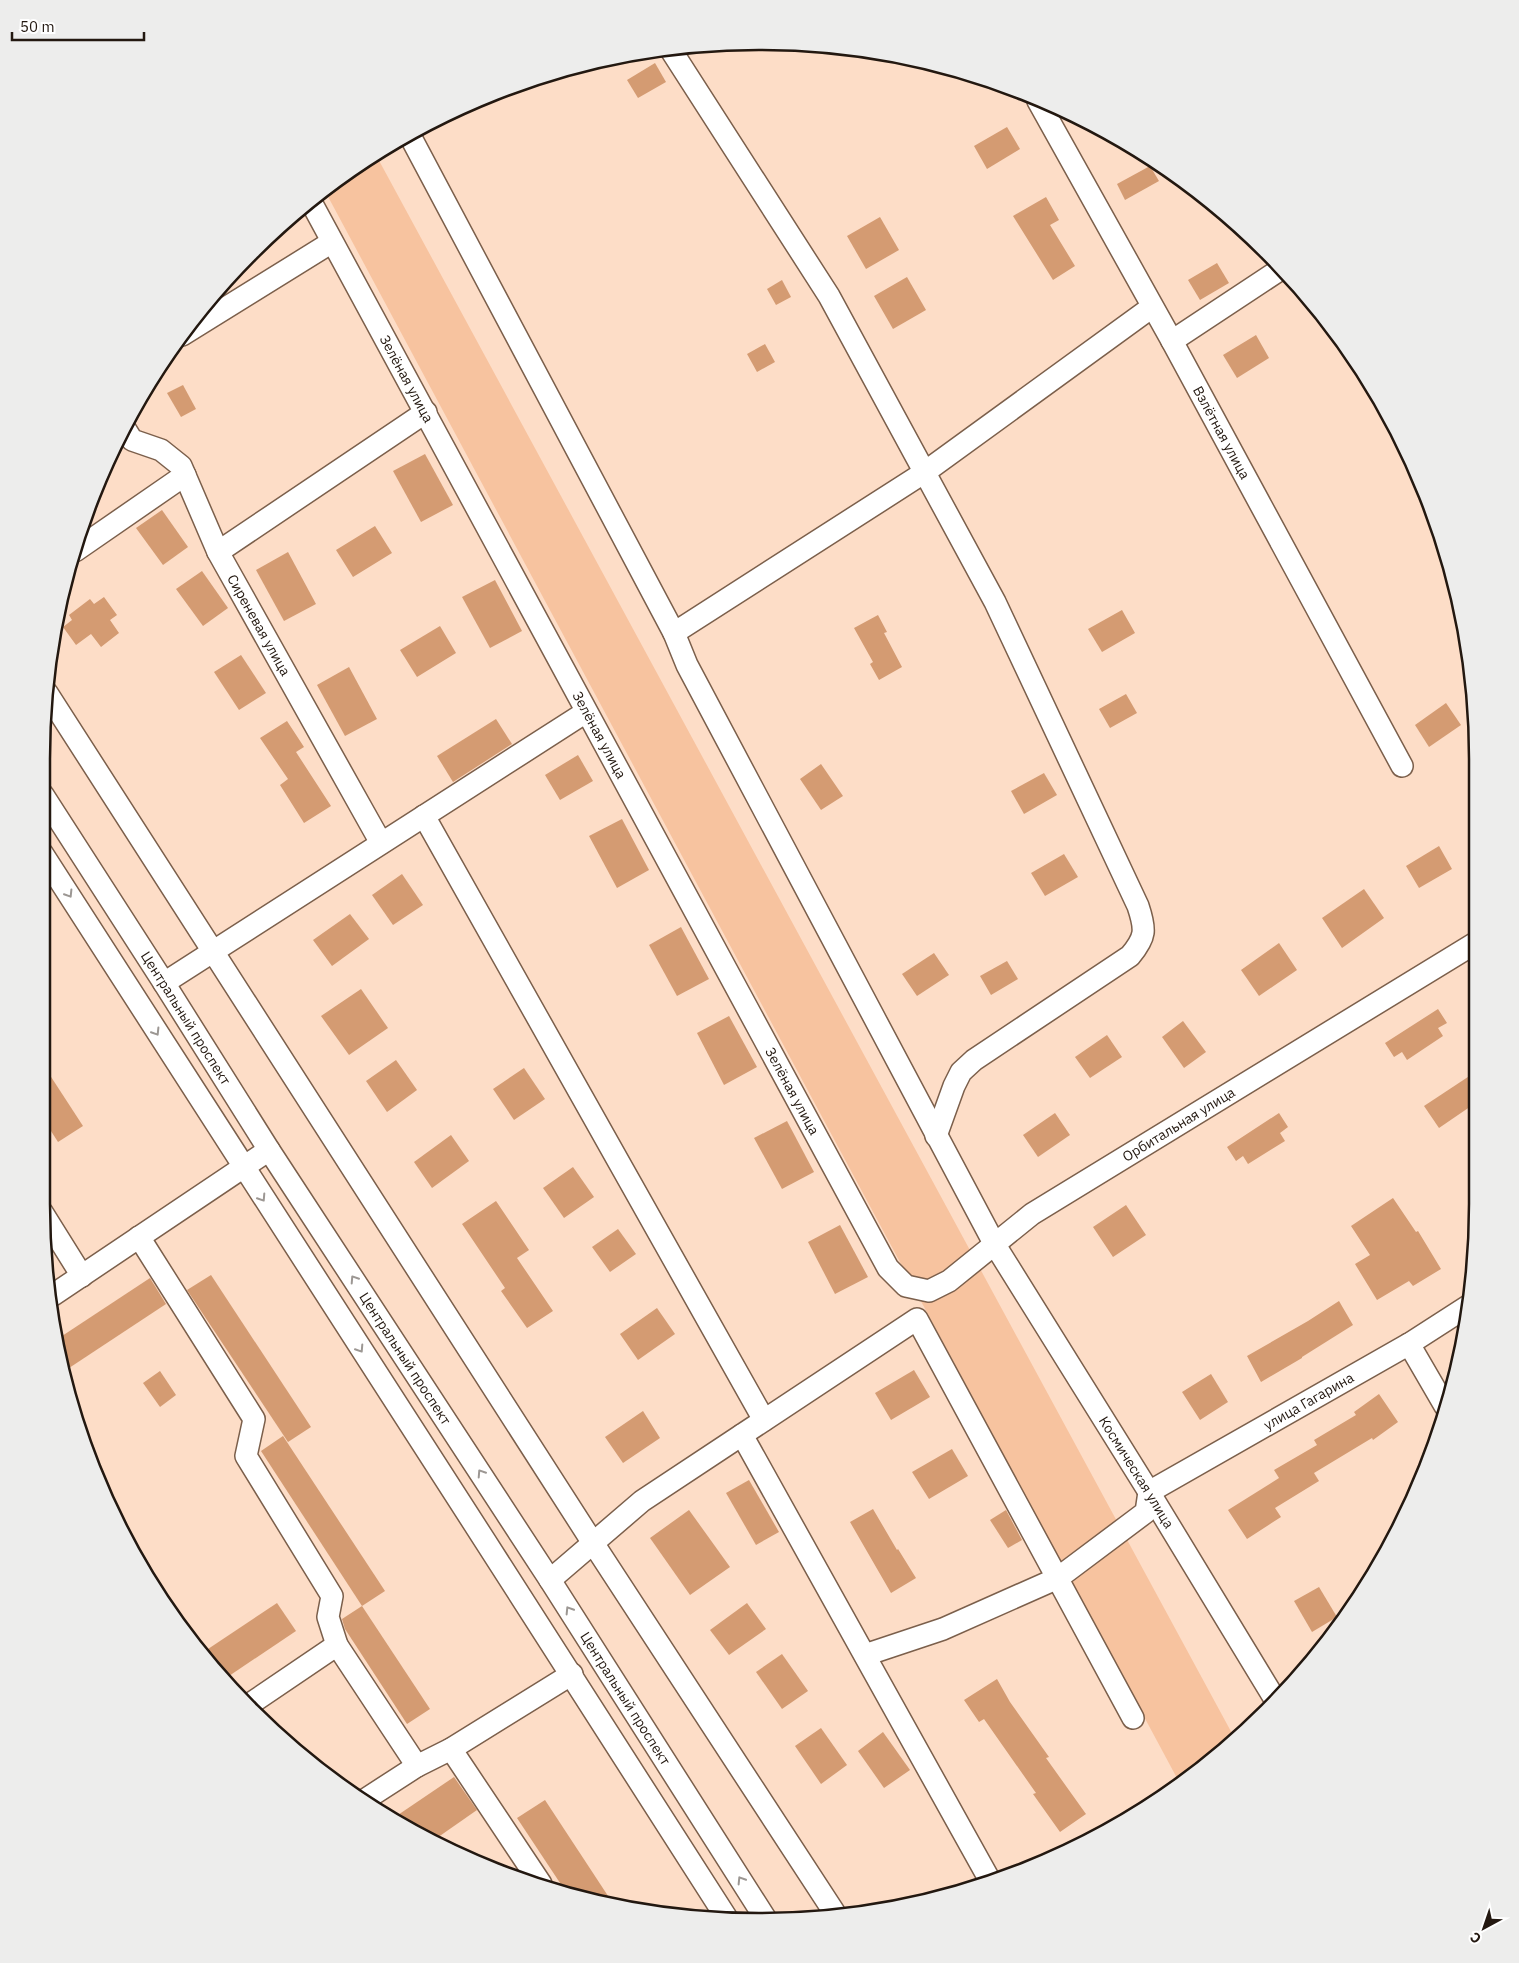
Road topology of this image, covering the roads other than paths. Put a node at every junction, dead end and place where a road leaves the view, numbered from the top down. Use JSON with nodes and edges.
{"nodes":[{"id":1,"x":675,"y":55,"type":"edge"},
{"id":2,"x":1043,"y":109,"type":"edge"},
{"id":3,"x":412,"y":141,"type":"edge"},
{"id":4,"x":314,"y":208,"type":"edge"},
{"id":5,"x":332,"y":242,"type":"junction"},
{"id":6,"x":1275,"y":273,"type":"edge"},
{"id":7,"x":1152,"y":307,"type":"junction"},
{"id":8,"x":201,"y":323,"type":"edge"},
{"id":9,"x":1172,"y":341,"type":"junction"},
{"id":10,"x":426,"y":412,"type":"junction"},
{"id":11,"x":129,"y":435,"type":"edge"},
{"id":12,"x":925,"y":472,"type":"junction"},
{"id":13,"x":185,"y":475,"type":"junction"},
{"id":14,"x":84,"y":545,"type":"edge"},
{"id":15,"x":218,"y":552,"type":"junction"},
{"id":16,"x":674,"y":634,"type":"junction"},
{"id":17,"x":53,"y":702,"type":"edge"},
{"id":18,"x":586,"y":712,"type":"junction"},
{"id":19,"x":1402,"y":766,"type":"dead end"},
{"id":20,"x":50,"y":808,"type":"edge"},
{"id":21,"x":424,"y":816,"type":"junction"},
{"id":22,"x":381,"y":843,"type":"junction"},
{"id":23,"x":50,"y":866,"type":"edge"},
{"id":24,"x":1469,"y":947,"type":"edge"},
{"id":25,"x":212,"y":952,"type":"junction"},
{"id":26,"x":164,"y":982,"type":"junction"},
{"id":27,"x":936,"y":1136,"type":"junction"},
{"id":28,"x":269,"y":1150,"type":"junction"},
{"id":29,"x":242,"y":1168,"type":"junction"},
{"id":30,"x":51,"y":1226,"type":"edge"},
{"id":31,"x":139,"y":1238,"type":"junction"},
{"id":32,"x":995,"y":1245,"type":"junction"},
{"id":33,"x":82,"y":1276,"type":"junction"},
{"id":34,"x":906,"y":1286,"type":"junction"},
{"id":35,"x":56,"y":1293,"type":"edge"},
{"id":36,"x":1460,"y":1311,"type":"edge"},
{"id":37,"x":917,"y":1319,"type":"junction"},
{"id":38,"x":1409,"y":1344,"type":"junction"},
{"id":39,"x":1441,"y":1399,"type":"edge"},
{"id":40,"x":764,"y":1420,"type":"junction"},
{"id":41,"x":742,"y":1434,"type":"junction"},
{"id":42,"x":1149,"y":1492,"type":"junction"},
{"id":43,"x":593,"y":1543,"type":"junction"},
{"id":44,"x":1058,"y":1578,"type":"junction"},
{"id":45,"x":550,"y":1580,"type":"junction"},
{"id":46,"x":337,"y":1645,"type":"junction"},
{"id":47,"x":865,"y":1655,"type":"junction"},
{"id":48,"x":572,"y":1674,"type":"junction"},
{"id":49,"x":1272,"y":1694,"type":"edge"},
{"id":50,"x":254,"y":1701,"type":"edge"},
{"id":51,"x":1133,"y":1718,"type":"dead end"},
{"id":52,"x":451,"y":1749,"type":"junction"},
{"id":53,"x":417,"y":1766,"type":"junction"},
{"id":54,"x":370,"y":1796,"type":"edge"},
{"id":55,"x":987,"y":1875,"type":"edge"},
{"id":56,"x":536,"y":1877,"type":"edge"},
{"id":57,"x":832,"y":1909,"type":"edge"},
{"id":58,"x":722,"y":1911,"type":"edge"},
{"id":59,"x":763,"y":1913,"type":"edge"}],
"edges":[{"from":1,"to":12,"type":"street"},
{"from":2,"to":7,"type":"street","name":"Взлётная улица"},
{"from":3,"to":16,"type":"street","name":"Космическая улица"},
{"from":4,"to":5,"type":"street","name":"Зелёная улица"},
{"from":5,"to":8,"type":"street"},
{"from":5,"to":10,"type":"street","name":"Зелёная улица"},
{"from":6,"to":9,"type":"street"},
{"from":7,"to":9,"type":"street","name":"Взлётная улица"},
{"from":7,"to":12,"type":"street"},
{"from":9,"to":19,"type":"street","name":"Взлётная улица"},
{"from":10,"to":15,"type":"street"},
{"from":10,"to":18,"type":"street","name":"Зелёная улица"},
{"from":11,"to":13,"type":"street","name":"Сиреневая улица"},
{"from":12,"to":16,"type":"street"},
{"from":12,"to":27,"type":"street"},
{"from":13,"to":14,"type":"street"},
{"from":13,"to":15,"type":"street","name":"Сиреневая улица"},
{"from":15,"to":22,"type":"street","name":"Сиреневая улица"},
{"from":16,"to":27,"type":"street","name":"Космическая улица"},
{"from":17,"to":25,"type":"street"},
{"from":18,"to":21,"type":"street"},
{"from":18,"to":34,"type":"street","name":"Зелёная улица"},
{"from":20,"to":26,"type":"street","name":"Центральный проспект"},
{"from":21,"to":22,"type":"street"},
{"from":21,"to":40,"type":"street"},
{"from":22,"to":25,"type":"street"},
{"from":23,"to":29,"type":"street","one_way":true},
{"from":24,"to":32,"type":"street","name":"Орбитальная улица"},
{"from":25,"to":26,"type":"street"},
{"from":25,"to":43,"type":"street"},
{"from":26,"to":28,"type":"street","name":"Центральный проспект"},
{"from":27,"to":32,"type":"street","name":"Космическая улица"},
{"from":28,"to":29,"type":"street"},
{"from":45,"to":28,"type":"street","name":"Центральный проспект","one_way":true},
{"from":29,"to":31,"type":"street"},
{"from":29,"to":48,"type":"street","one_way":true},
{"from":30,"to":33,"type":"street"},
{"from":31,"to":33,"type":"street"},
{"from":31,"to":46,"type":"street"},
{"from":32,"to":34,"type":"street","name":"Орбитальная улица"},
{"from":32,"to":42,"type":"street","name":"Космическая улица"},
{"from":33,"to":35,"type":"street"},
{"from":34,"to":37,"type":"street"},
{"from":36,"to":38,"type":"street","name":"улица Гагарина"},
{"from":37,"to":40,"type":"street"},
{"from":37,"to":44,"type":"street"},
{"from":38,"to":39,"type":"street"},
{"from":38,"to":42,"type":"street","name":"улица Гагарина"},
{"from":40,"to":41,"type":"street"},
{"from":41,"to":43,"type":"street"},
{"from":41,"to":47,"type":"street"},
{"from":42,"to":44,"type":"street"},
{"from":42,"to":49,"type":"street","name":"Космическая улица"},
{"from":43,"to":45,"type":"street"},
{"from":43,"to":57,"type":"street"},
{"from":44,"to":47,"type":"street"},
{"from":44,"to":51,"type":"street"},
{"from":59,"to":45,"type":"street","name":"Центральный проспект","one_way":true},
{"from":46,"to":50,"type":"street"},
{"from":46,"to":53,"type":"street"},
{"from":47,"to":55,"type":"street"},
{"from":48,"to":52,"type":"street"},
{"from":48,"to":58,"type":"street"},
{"from":52,"to":53,"type":"street"},
{"from":52,"to":56,"type":"street"},
{"from":53,"to":54,"type":"street"}]}
